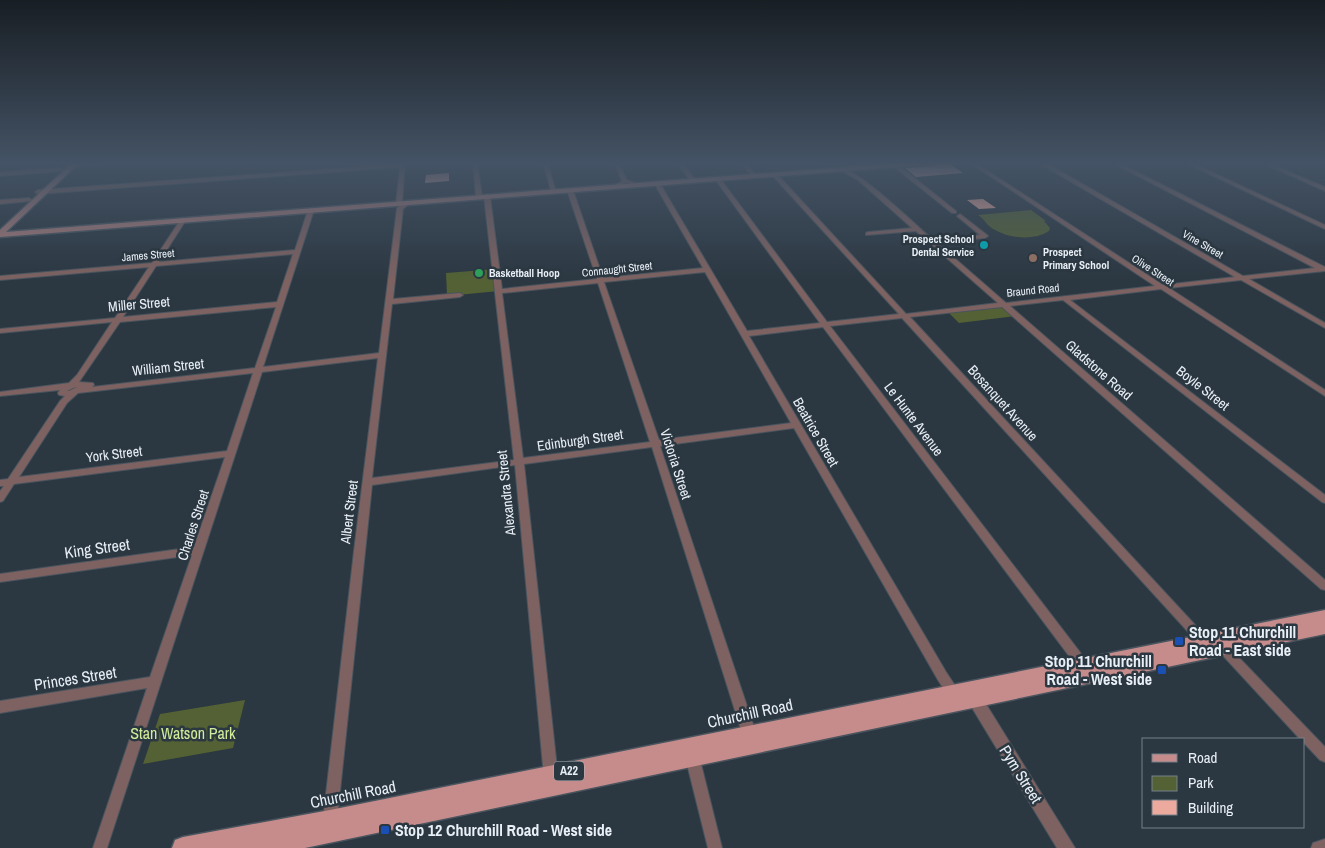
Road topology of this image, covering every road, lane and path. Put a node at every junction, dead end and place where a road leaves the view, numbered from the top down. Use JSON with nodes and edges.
{"nodes":[{"id":1,"x":27,"y":202,"type":"edge"},
{"id":2,"x":32,"y":202,"type":"edge"},
{"id":3,"x":400,"y":202,"type":"edge"},
{"id":4,"x":434,"y":202,"type":"edge"},
{"id":5,"x":488,"y":202,"type":"edge"},
{"id":6,"x":574,"y":202,"type":"edge"},
{"id":7,"x":668,"y":202,"type":"edge"},
{"id":8,"x":734,"y":202,"type":"edge"},
{"id":9,"x":800,"y":202,"type":"edge"},
{"id":10,"x":886,"y":202,"type":"edge"},
{"id":11,"x":941,"y":202,"type":"edge"},
{"id":12,"x":1030,"y":202,"type":"edge"},
{"id":13,"x":1110,"y":202,"type":"edge"},
{"id":14,"x":1190,"y":202,"type":"edge"},
{"id":15,"x":1271,"y":202,"type":"edge"},
{"id":16,"x":400,"y":205,"type":"junction"},
{"id":17,"x":311,"y":210,"type":"junction"},
{"id":18,"x":954,"y":212,"type":"dead end"},
{"id":19,"x":960,"y":216,"type":"dead end"},
{"id":20,"x":184,"y":220,"type":"junction"},
{"id":21,"x":10,"y":225,"type":"junction"},
{"id":22,"x":0,"y":226,"type":"edge"},
{"id":23,"x":1325,"y":227,"type":"edge"},
{"id":24,"x":917,"y":229,"type":"junction"},
{"id":25,"x":23,"y":233,"type":"junction"},
{"id":26,"x":0,"y":234,"type":"edge"},
{"id":27,"x":868,"y":234,"type":"dead end"},
{"id":28,"x":0,"y":240,"type":"edge"},
{"id":29,"x":931,"y":241,"type":"junction"},
{"id":30,"x":298,"y":252,"type":"junction"},
{"id":31,"x":152,"y":265,"type":"junction"},
{"id":32,"x":707,"y":270,"type":"junction"},
{"id":33,"x":1324,"y":270,"type":"edge"},
{"id":34,"x":0,"y":278,"type":"edge"},
{"id":35,"x":1243,"y":278,"type":"junction"},
{"id":36,"x":601,"y":281,"type":"junction"},
{"id":37,"x":1161,"y":287,"type":"junction"},
{"id":38,"x":499,"y":291,"type":"junction"},
{"id":39,"x":460,"y":295,"type":"dead end"},
{"id":40,"x":1064,"y":298,"type":"junction"},
{"id":41,"x":388,"y":302,"type":"junction"},
{"id":42,"x":280,"y":304,"type":"junction"},
{"id":43,"x":1003,"y":305,"type":"junction"},
{"id":44,"x":905,"y":315,"type":"junction"},
{"id":45,"x":117,"y":319,"type":"junction"},
{"id":46,"x":825,"y":324,"type":"junction"},
{"id":47,"x":1325,"y":326,"type":"edge"},
{"id":48,"x":0,"y":330,"type":"edge"},
{"id":49,"x":744,"y":334,"type":"junction"},
{"id":50,"x":382,"y":355,"type":"junction"},
{"id":51,"x":258,"y":369,"type":"junction"},
{"id":52,"x":72,"y":389,"type":"junction"},
{"id":53,"x":0,"y":394,"type":"edge"},
{"id":54,"x":1325,"y":394,"type":"edge"},
{"id":55,"x":0,"y":400,"type":"edge"},
{"id":56,"x":796,"y":425,"type":"junction"},
{"id":57,"x":655,"y":443,"type":"junction"},
{"id":58,"x":231,"y":453,"type":"junction"},
{"id":59,"x":519,"y":463,"type":"junction"},
{"id":60,"x":12,"y":481,"type":"junction"},
{"id":61,"x":368,"y":482,"type":"junction"},
{"id":62,"x":0,"y":483,"type":"edge"},
{"id":63,"x":0,"y":499,"type":"edge"},
{"id":64,"x":1325,"y":500,"type":"edge"},
{"id":65,"x":199,"y":550,"type":"junction"},
{"id":66,"x":0,"y":578,"type":"edge"},
{"id":67,"x":1325,"y":586,"type":"edge"},
{"id":68,"x":1325,"y":617,"type":"edge"},
{"id":69,"x":1325,"y":627,"type":"edge"},
{"id":70,"x":1213,"y":645,"type":"junction"},
{"id":71,"x":1087,"y":671,"type":"junction"},
{"id":72,"x":156,"y":681,"type":"junction"},
{"id":73,"x":954,"y":693,"type":"junction"},
{"id":74,"x":978,"y":694,"type":"junction"},
{"id":75,"x":922,"y":700,"type":"junction"},
{"id":76,"x":0,"y":706,"type":"edge"},
{"id":77,"x":751,"y":740,"type":"junction"},
{"id":78,"x":691,"y":753,"type":"junction"},
{"id":79,"x":1325,"y":756,"type":"edge"},
{"id":80,"x":552,"y":781,"type":"junction"},
{"id":81,"x":325,"y":834,"type":"edge"},
{"id":82,"x":1325,"y":846,"type":"edge"},
{"id":83,"x":100,"y":848,"type":"edge"},
{"id":84,"x":183,"y":848,"type":"edge"},
{"id":85,"x":254,"y":848,"type":"edge"},
{"id":86,"x":715,"y":848,"type":"edge"},
{"id":87,"x":1067,"y":848,"type":"edge"},
{"id":88,"x":1318,"y":848,"type":"edge"}],
"edges":[{"from":1,"to":22,"type":"main road"},
{"from":2,"to":21,"type":"main road"},
{"from":3,"to":16,"type":"street","name":"Albert Street"},
{"from":4,"to":16,"type":"main road"},
{"from":5,"to":38,"type":"street","name":"Alexandra Street"},
{"from":6,"to":36,"type":"street","name":"Victoria Street"},
{"from":7,"to":32,"type":"street","name":"Beatrice Street"},
{"from":8,"to":46,"type":"street","name":"Le Hunte Avenue"},
{"from":9,"to":44,"type":"street","name":"Bosanquet Avenue"},
{"from":10,"to":24,"type":"street","name":"Gladstone Road"},
{"from":11,"to":18,"type":"street"},
{"from":12,"to":37,"type":"street","name":"Olive Street"},
{"from":13,"to":35,"type":"street","name":"Vine Street"},
{"from":14,"to":33,"type":"street"},
{"from":15,"to":23,"type":"street"},
{"from":16,"to":17,"type":"main road"},
{"from":16,"to":41,"type":"street","name":"Albert Street"},
{"from":17,"to":20,"type":"main road"},
{"from":17,"to":30,"type":"street","name":"Charles Street"},
{"from":19,"to":29,"type":"street"},
{"from":20,"to":25,"type":"main road"},
{"from":20,"to":31,"type":"street"},
{"from":21,"to":25,"type":"main road"},
{"from":21,"to":26,"type":"main road"},
{"from":24,"to":27,"type":"street"},
{"from":24,"to":29,"type":"street","name":"Gladstone Road"},
{"from":25,"to":26,"type":"main road"},
{"from":25,"to":28,"type":"main road"},
{"from":29,"to":43,"type":"street","name":"Gladstone Road"},
{"from":30,"to":31,"type":"street","name":"James Street"},
{"from":30,"to":42,"type":"street","name":"Charles Street"},
{"from":31,"to":34,"type":"street","name":"James Street"},
{"from":31,"to":45,"type":"street"},
{"from":32,"to":36,"type":"street","name":"Connaught Street"},
{"from":32,"to":49,"type":"street","name":"Beatrice Street"},
{"from":33,"to":35,"type":"street","name":"Braund Road"},
{"from":35,"to":37,"type":"street","name":"Braund Road"},
{"from":35,"to":47,"type":"street","name":"Vine Street"},
{"from":36,"to":38,"type":"street","name":"Connaught Street"},
{"from":36,"to":57,"type":"street","name":"Victoria Street"},
{"from":37,"to":40,"type":"street","name":"Braund Road"},
{"from":37,"to":54,"type":"street","name":"Olive Street"},
{"from":38,"to":59,"type":"street","name":"Alexandra Street"},
{"from":39,"to":41,"type":"street"},
{"from":40,"to":43,"type":"street","name":"Braund Road"},
{"from":40,"to":64,"type":"street","name":"Boyle Street"},
{"from":41,"to":50,"type":"street","name":"Albert Street"},
{"from":42,"to":45,"type":"street","name":"Miller Street"},
{"from":42,"to":51,"type":"street","name":"Charles Street"},
{"from":43,"to":44,"type":"street","name":"Braund Road"},
{"from":43,"to":67,"type":"street","name":"Gladstone Road"},
{"from":44,"to":46,"type":"street","name":"Braund Road"},
{"from":44,"to":70,"type":"street","name":"Bosanquet Avenue"},
{"from":45,"to":48,"type":"street","name":"Miller Street"},
{"from":45,"to":52,"type":"street"},
{"from":46,"to":49,"type":"street","name":"Braund Road"},
{"from":46,"to":71,"type":"street","name":"Le Hunte Avenue"},
{"from":49,"to":56,"type":"street","name":"Beatrice Street"},
{"from":50,"to":51,"type":"street","name":"William Street"},
{"from":50,"to":61,"type":"street","name":"Albert Street"},
{"from":51,"to":52,"type":"street","name":"William Street"},
{"from":51,"to":58,"type":"street","name":"Charles Street"},
{"from":52,"to":53,"type":"street","name":"William Street"},
{"from":52,"to":55,"type":"street","name":"William Street"},
{"from":52,"to":60,"type":"street"},
{"from":56,"to":57,"type":"street","name":"Edinburgh Street"},
{"from":56,"to":73,"type":"street","name":"Beatrice Street"},
{"from":57,"to":59,"type":"street","name":"Edinburgh Street"},
{"from":57,"to":77,"type":"street","name":"Victoria Street"},
{"from":58,"to":60,"type":"street","name":"York Street"},
{"from":58,"to":65,"type":"street","name":"Charles Street"},
{"from":59,"to":61,"type":"street","name":"Edinburgh Street"},
{"from":59,"to":80,"type":"street","name":"Alexandra Street"},
{"from":60,"to":62,"type":"street","name":"York Street"},
{"from":60,"to":63,"type":"street"},
{"from":61,"to":81,"type":"street","name":"Albert Street"},
{"from":65,"to":66,"type":"street","name":"King Street"},
{"from":65,"to":72,"type":"street","name":"Charles Street"},
{"from":68,"to":70,"type":"main road","name":"Churchill Road","number":"A22"},
{"from":69,"to":70,"type":"main road","name":"Churchill Road","number":"A22"},
{"from":70,"to":71,"type":"main road","name":"Churchill Road","number":"A22"},
{"from":70,"to":79,"type":"street"},
{"from":71,"to":74,"type":"main road","name":"Churchill Road","number":"A22"},
{"from":72,"to":76,"type":"street","name":"Princes Street"},
{"from":72,"to":83,"type":"street","name":"Charles Street"},
{"from":73,"to":74,"type":"main road","name":"Churchill Road","number":"A22"},
{"from":73,"to":75,"type":"main road","name":"Churchill Road","number":"A22"},
{"from":74,"to":75,"type":"main road"},
{"from":74,"to":77,"type":"main road","name":"Churchill Road","number":"A22"},
{"from":74,"to":87,"type":"street","name":"Pym Street"},
{"from":75,"to":77,"type":"main road","name":"Churchill Road","number":"A22"},
{"from":77,"to":78,"type":"main road","name":"Churchill Road","number":"A22"},
{"from":78,"to":80,"type":"main road","name":"Churchill Road","number":"A22"},
{"from":78,"to":86,"type":"street"},
{"from":80,"to":81,"type":"main road","name":"Churchill Road","number":"A22"},
{"from":81,"to":84,"type":"main road","name":"Churchill Road","number":"A22"},
{"from":81,"to":85,"type":"main road","name":"Churchill Road","number":"A22"},
{"from":82,"to":88,"type":"street"}]}
